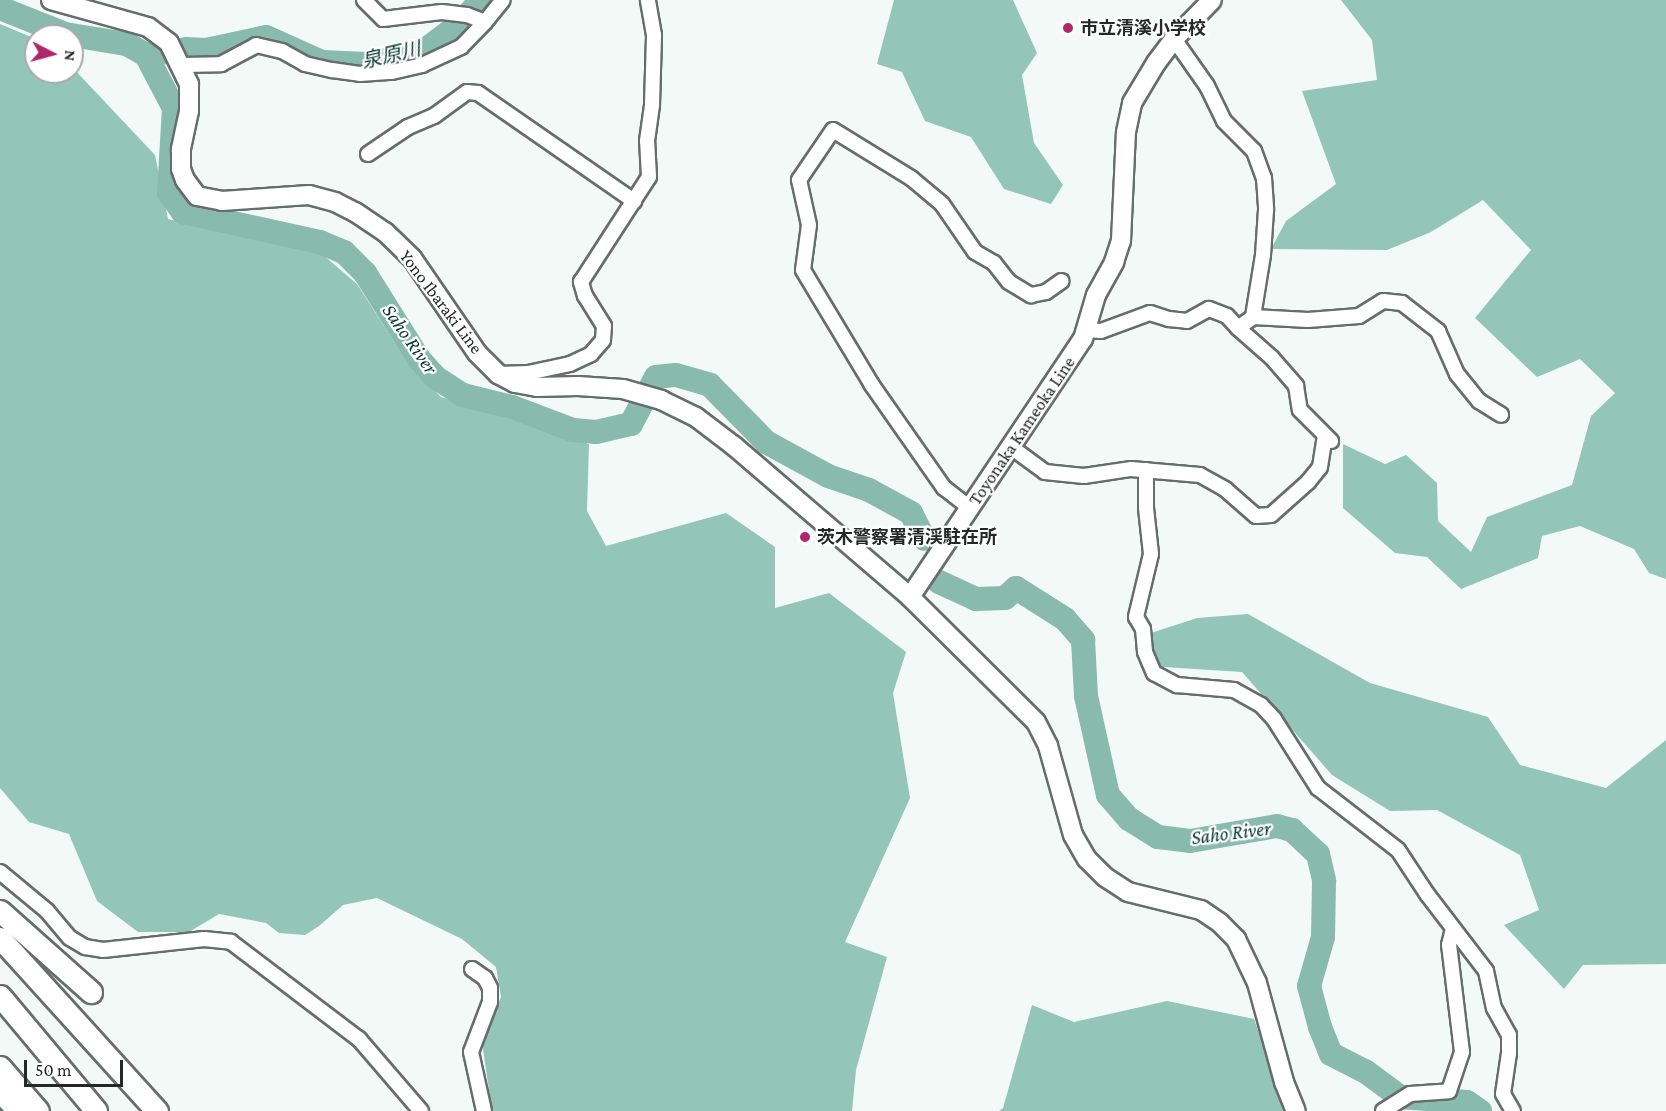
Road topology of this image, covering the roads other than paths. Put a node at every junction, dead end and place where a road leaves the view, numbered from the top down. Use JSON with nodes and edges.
{"nodes":[{"id":1,"x":51,"y":0,"type":"edge"},
{"id":2,"x":364,"y":0,"type":"edge"},
{"id":3,"x":503,"y":0,"type":"edge"},
{"id":4,"x":648,"y":0,"type":"edge"},
{"id":5,"x":1212,"y":0,"type":"edge"},
{"id":6,"x":485,"y":22,"type":"junction"},
{"id":7,"x":1174,"y":39,"type":"junction"},
{"id":8,"x":177,"y":56,"type":"junction"},
{"id":9,"x":368,"y":154,"type":"dead end"},
{"id":10,"x":634,"y":201,"type":"junction"},
{"id":11,"x":1062,"y":280,"type":"dead end"},
{"id":12,"x":1253,"y":317,"type":"junction"},
{"id":13,"x":1238,"y":327,"type":"junction"},
{"id":14,"x":1086,"y":330,"type":"junction"},
{"id":15,"x":498,"y":374,"type":"junction"},
{"id":16,"x":1501,"y":415,"type":"dead end"},
{"id":17,"x":1011,"y":447,"type":"junction"},
{"id":18,"x":1146,"y":470,"type":"junction"},
{"id":19,"x":970,"y":508,"type":"junction"},
{"id":20,"x":910,"y":597,"type":"junction"},
{"id":21,"x":0,"y":872,"type":"edge"},
{"id":22,"x":0,"y":912,"type":"edge"},
{"id":23,"x":1453,"y":929,"type":"junction"},
{"id":24,"x":0,"y":938,"type":"edge"},
{"id":25,"x":472,"y":969,"type":"dead end"},
{"id":26,"x":92,"y":992,"type":"dead end"},
{"id":27,"x":0,"y":996,"type":"edge"},
{"id":28,"x":0,"y":1066,"type":"edge"},
{"id":29,"x":0,"y":1091,"type":"edge"},
{"id":30,"x":18,"y":1111,"type":"edge"},
{"id":31,"x":38,"y":1111,"type":"edge"},
{"id":32,"x":96,"y":1111,"type":"edge"},
{"id":33,"x":157,"y":1111,"type":"edge"},
{"id":34,"x":421,"y":1111,"type":"edge"},
{"id":35,"x":484,"y":1111,"type":"edge"},
{"id":36,"x":1296,"y":1111,"type":"edge"},
{"id":37,"x":1383,"y":1111,"type":"edge"},
{"id":38,"x":1513,"y":1111,"type":"edge"}],
"edges":[{"from":1,"to":8,"type":"main road"},
{"from":2,"to":6,"type":"street"},
{"from":3,"to":6,"type":"street"},
{"from":4,"to":10,"type":"street"},
{"from":5,"to":7,"type":"main road","name":"Toyonaka Kameoka Line"},
{"from":6,"to":8,"type":"street"},
{"from":7,"to":12,"type":"street"},
{"from":7,"to":14,"type":"main road","name":"Toyonaka Kameoka Line"},
{"from":8,"to":15,"type":"main road","name":"Yono Ibaraki Line"},
{"from":9,"to":10,"type":"street"},
{"from":10,"to":15,"type":"street"},
{"from":11,"to":19,"type":"street"},
{"from":12,"to":13,"type":"street"},
{"from":12,"to":16,"type":"street"},
{"from":13,"to":14,"type":"street"},
{"from":13,"to":18,"type":"street"},
{"from":14,"to":17,"type":"main road","name":"Toyonaka Kameoka Line"},
{"from":15,"to":20,"type":"main road","name":"Yono Ibaraki Line"},
{"from":17,"to":18,"type":"street"},
{"from":17,"to":19,"type":"main road","name":"Toyonaka Kameoka Line"},
{"from":18,"to":23,"type":"street"},
{"from":19,"to":20,"type":"main road","name":"Toyonaka Kameoka Line"},
{"from":20,"to":36,"type":"main road"},
{"from":21,"to":34,"type":"street"},
{"from":22,"to":26,"type":"highway"},
{"from":23,"to":37,"type":"street"},
{"from":23,"to":38,"type":"street"},
{"from":24,"to":33,"type":"highway"},
{"from":25,"to":35,"type":"street"},
{"from":27,"to":32,"type":"highway"},
{"from":28,"to":31,"type":"highway"},
{"from":29,"to":30,"type":"highway"}]}
